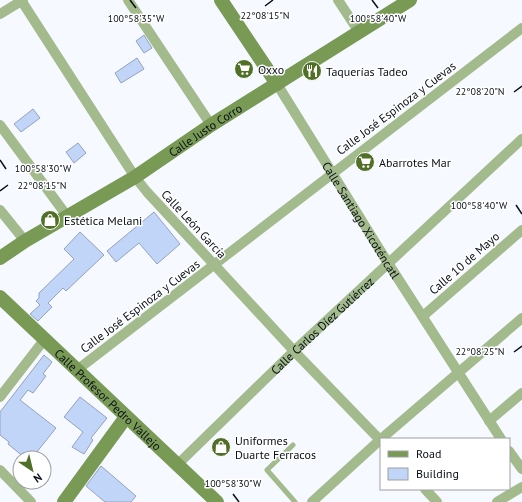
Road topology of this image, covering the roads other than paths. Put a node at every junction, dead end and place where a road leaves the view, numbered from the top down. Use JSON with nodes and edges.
{"nodes":[{"id":1,"x":22,"y":0,"type":"edge"},
{"id":2,"x":128,"y":0,"type":"edge"},
{"id":3,"x":222,"y":0,"type":"edge"},
{"id":4,"x":338,"y":0,"type":"edge"},
{"id":5,"x":410,"y":0,"type":"edge"},
{"id":6,"x":0,"y":14,"type":"edge"},
{"id":7,"x":522,"y":28,"type":"edge"},
{"id":8,"x":359,"y":32,"type":"junction"},
{"id":9,"x":277,"y":84,"type":"junction"},
{"id":10,"x":0,"y":125,"type":"edge"},
{"id":11,"x":210,"y":125,"type":"junction"},
{"id":12,"x":522,"y":139,"type":"edge"},
{"id":13,"x":333,"y":172,"type":"junction"},
{"id":14,"x":135,"y":177,"type":"junction"},
{"id":15,"x":0,"y":210,"type":"edge"},
{"id":16,"x":67,"y":216,"type":"junction"},
{"id":17,"x":522,"y":230,"type":"edge"},
{"id":18,"x":25,"y":241,"type":"junction"},
{"id":19,"x":0,"y":258,"type":"edge"},
{"id":20,"x":388,"y":263,"type":"junction"},
{"id":21,"x":215,"y":265,"type":"junction"},
{"id":22,"x":0,"y":297,"type":"edge"},
{"id":23,"x":423,"y":316,"type":"junction"},
{"id":24,"x":522,"y":318,"type":"edge"},
{"id":25,"x":44,"y":340,"type":"junction"},
{"id":26,"x":294,"y":351,"type":"junction"},
{"id":27,"x":77,"y":370,"type":"junction"},
{"id":28,"x":458,"y":373,"type":"junction"},
{"id":29,"x":0,"y":380,"type":"edge"},
{"id":30,"x":8,"y":387,"type":"junction"},
{"id":31,"x":522,"y":393,"type":"edge"},
{"id":32,"x":0,"y":397,"type":"edge"},
{"id":33,"x":126,"y":417,"type":"junction"},
{"id":34,"x":489,"y":422,"type":"junction"},
{"id":35,"x":383,"y":438,"type":"edge"},
{"id":36,"x":500,"y":438,"type":"edge"},
{"id":37,"x":380,"y":439,"type":"edge"},
{"id":38,"x":380,"y":441,"type":"edge"},
{"id":39,"x":294,"y":445,"type":"dead end"},
{"id":40,"x":510,"y":452,"type":"edge"},
{"id":41,"x":178,"y":464,"type":"junction"},
{"id":42,"x":522,"y":469,"type":"edge"},
{"id":43,"x":0,"y":470,"type":"edge"},
{"id":44,"x":522,"y":487,"type":"edge"},
{"id":45,"x":426,"y":490,"type":"edge"},
{"id":46,"x":31,"y":502,"type":"edge"},
{"id":47,"x":64,"y":502,"type":"edge"},
{"id":48,"x":217,"y":502,"type":"edge"},
{"id":49,"x":295,"y":502,"type":"edge"},
{"id":50,"x":312,"y":502,"type":"edge"},
{"id":51,"x":437,"y":502,"type":"edge"},
{"id":52,"x":497,"y":502,"type":"edge"}],
"edges":[{"from":1,"to":6,"type":"street"},
{"from":1,"to":14,"type":"street","name":"Calle León García"},
{"from":2,"to":11,"type":"street"},
{"from":3,"to":9,"type":"street","name":"Calle Santiago Xicoténcatl"},
{"from":4,"to":8,"type":"street"},
{"from":5,"to":8,"type":"street","name":"Calle Justo Corro"},
{"from":7,"to":13,"type":"street","name":"Calle José Espinoza y Cuevas"},
{"from":8,"to":9,"type":"street","name":"Calle Justo Corro"},
{"from":9,"to":11,"type":"street","name":"Calle Justo Corro"},
{"from":9,"to":13,"type":"street","name":"Calle Santiago Xicoténcatl"},
{"from":10,"to":16,"type":"street"},
{"from":11,"to":14,"type":"street","name":"Calle Justo Corro"},
{"from":12,"to":20,"type":"street","name":"Calle Carlos Díez Gutiérrez"},
{"from":13,"to":20,"type":"street","name":"Calle Santiago Xicoténcatl"},
{"from":13,"to":21,"type":"street","name":"Calle José Espinoza y Cuevas"},
{"from":14,"to":16,"type":"street","name":"Calle Justo Corro"},
{"from":14,"to":21,"type":"street","name":"Calle León García"},
{"from":15,"to":18,"type":"street"},
{"from":16,"to":18,"type":"street","name":"Calle Justo Corro"},
{"from":17,"to":23,"type":"street","name":"Calle 10 de Mayo"},
{"from":18,"to":19,"type":"street","name":"Calle Justo Corro"},
{"from":20,"to":23,"type":"street","name":"Calle Santiago Xicoténcatl"},
{"from":20,"to":26,"type":"street","name":"Calle Carlos Díez Gutiérrez"},
{"from":21,"to":26,"type":"street","name":"Calle León García"},
{"from":21,"to":27,"type":"street","name":"Calle José Espinoza y Cuevas"},
{"from":22,"to":25,"type":"street","name":"Calle Profesor Pedro Vallejo"},
{"from":23,"to":28,"type":"street","name":"Calle Santiago Xicoténcatl"},
{"from":24,"to":28,"type":"street"},
{"from":25,"to":27,"type":"street","name":"Calle Profesor Pedro Vallejo"},
{"from":25,"to":30,"type":"street"},
{"from":26,"to":37,"type":"street","name":"Calle León García"},
{"from":26,"to":41,"type":"street","name":"Calle Carlos Díez Gutiérrez"},
{"from":27,"to":33,"type":"street","name":"Calle Profesor Pedro Vallejo"},
{"from":28,"to":34,"type":"street","name":"Calle Santiago Xicoténcatl"},
{"from":28,"to":35,"type":"street"},
{"from":29,"to":30,"type":"street"},
{"from":30,"to":32,"type":"street"},
{"from":31,"to":34,"type":"street"},
{"from":33,"to":41,"type":"street","name":"Calle Profesor Pedro Vallejo"},
{"from":33,"to":47,"type":"street"},
{"from":34,"to":36,"type":"street","name":"Calle Santiago Xicoténcatl"},
{"from":38,"to":50,"type":"street"},
{"from":39,"to":49,"type":"lane"},
{"from":40,"to":42,"type":"street"},
{"from":41,"to":48,"type":"street","name":"Calle Profesor Pedro Vallejo"},
{"from":43,"to":46,"type":"street"},
{"from":44,"to":52,"type":"street"},
{"from":45,"to":51,"type":"street"}]}
